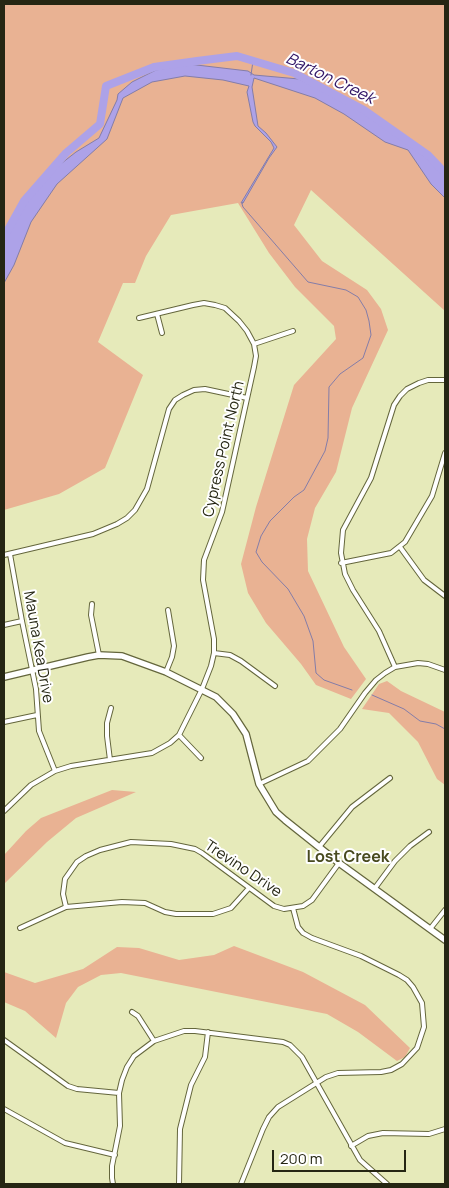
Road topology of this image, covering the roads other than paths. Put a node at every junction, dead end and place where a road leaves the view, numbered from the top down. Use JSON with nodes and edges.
{"nodes":[{"id":1,"x":157,"y":314,"type":"junction"},
{"id":2,"x":139,"y":318,"type":"dead end"},
{"id":3,"x":294,"y":331,"type":"dead end"},
{"id":4,"x":162,"y":332,"type":"dead end"},
{"id":5,"x":254,"y":344,"type":"junction"},
{"id":6,"x":445,"y":379,"type":"edge"},
{"id":7,"x":247,"y":398,"type":"junction"},
{"id":8,"x":445,"y":455,"type":"edge"},
{"id":9,"x":400,"y":547,"type":"junction"},
{"id":10,"x":10,"y":554,"type":"junction"},
{"id":11,"x":4,"y":555,"type":"edge"},
{"id":12,"x":341,"y":563,"type":"junction"},
{"id":13,"x":445,"y":596,"type":"edge"},
{"id":14,"x":92,"y":604,"type":"dead end"},
{"id":15,"x":168,"y":610,"type":"dead end"},
{"id":16,"x":22,"y":621,"type":"junction"},
{"id":17,"x":4,"y":625,"type":"edge"},
{"id":18,"x":214,"y":653,"type":"junction"},
{"id":19,"x":99,"y":655,"type":"junction"},
{"id":20,"x":395,"y":667,"type":"junction"},
{"id":21,"x":33,"y":669,"type":"junction"},
{"id":22,"x":445,"y":670,"type":"edge"},
{"id":23,"x":166,"y":672,"type":"junction"},
{"id":24,"x":4,"y":676,"type":"edge"},
{"id":25,"x":275,"y":686,"type":"dead end"},
{"id":26,"x":202,"y":689,"type":"junction"},
{"id":27,"x":111,"y":708,"type":"dead end"},
{"id":28,"x":37,"y":715,"type":"junction"},
{"id":29,"x":4,"y":722,"type":"edge"},
{"id":30,"x":179,"y":735,"type":"junction"},
{"id":31,"x":201,"y":758,"type":"dead end"},
{"id":32,"x":110,"y":760,"type":"junction"},
{"id":33,"x":55,"y":771,"type":"junction"},
{"id":34,"x":390,"y":778,"type":"dead end"},
{"id":35,"x":259,"y":784,"type":"junction"},
{"id":36,"x":4,"y":811,"type":"edge"},
{"id":37,"x":429,"y":832,"type":"dead end"},
{"id":38,"x":319,"y":847,"type":"junction"},
{"id":39,"x":339,"y":863,"type":"junction"},
{"id":40,"x":249,"y":888,"type":"junction"},
{"id":41,"x":375,"y":888,"type":"junction"},
{"id":42,"x":66,"y":907,"type":"junction"},
{"id":43,"x":293,"y":908,"type":"junction"},
{"id":44,"x":445,"y":910,"type":"edge"},
{"id":45,"x":20,"y":928,"type":"dead end"},
{"id":46,"x":430,"y":929,"type":"junction"},
{"id":47,"x":445,"y":940,"type":"edge"},
{"id":48,"x":132,"y":1012,"type":"dead end"},
{"id":49,"x":208,"y":1032,"type":"junction"},
{"id":50,"x":4,"y":1040,"type":"edge"},
{"id":51,"x":154,"y":1041,"type":"junction"},
{"id":52,"x":317,"y":1083,"type":"junction"},
{"id":53,"x":119,"y":1093,"type":"junction"},
{"id":54,"x":4,"y":1109,"type":"edge"},
{"id":55,"x":445,"y":1128,"type":"edge"},
{"id":56,"x":352,"y":1146,"type":"junction"},
{"id":57,"x":115,"y":1155,"type":"junction"},
{"id":58,"x":113,"y":1184,"type":"edge"},
{"id":59,"x":179,"y":1184,"type":"edge"},
{"id":60,"x":241,"y":1184,"type":"edge"},
{"id":61,"x":387,"y":1184,"type":"edge"}],
"edges":[{"from":1,"to":2,"type":"street"},
{"from":1,"to":4,"type":"street"},
{"from":1,"to":5,"type":"street"},
{"from":3,"to":5,"type":"street"},
{"from":5,"to":7,"type":"street","name":"Cypress Point North"},
{"from":6,"to":12,"type":"street"},
{"from":7,"to":10,"type":"street"},
{"from":7,"to":18,"type":"street","name":"Cypress Point North"},
{"from":8,"to":9,"type":"street"},
{"from":9,"to":12,"type":"street"},
{"from":9,"to":13,"type":"street"},
{"from":10,"to":11,"type":"street"},
{"from":10,"to":16,"type":"street","name":"Mauna Kea Drive"},
{"from":12,"to":20,"type":"street"},
{"from":14,"to":19,"type":"street"},
{"from":15,"to":23,"type":"street"},
{"from":16,"to":17,"type":"street"},
{"from":16,"to":21,"type":"street","name":"Mauna Kea Drive"},
{"from":18,"to":25,"type":"street"},
{"from":18,"to":26,"type":"street","name":"Cypress Point North"},
{"from":19,"to":21,"type":"street"},
{"from":19,"to":23,"type":"street"},
{"from":20,"to":22,"type":"street"},
{"from":20,"to":35,"type":"street"},
{"from":21,"to":24,"type":"street"},
{"from":21,"to":28,"type":"street","name":"Mauna Kea Drive"},
{"from":23,"to":26,"type":"street"},
{"from":26,"to":30,"type":"street","name":"Cypress Point North"},
{"from":26,"to":35,"type":"street"},
{"from":27,"to":32,"type":"street"},
{"from":28,"to":29,"type":"street"},
{"from":28,"to":33,"type":"street","name":"Mauna Kea Drive"},
{"from":30,"to":31,"type":"street"},
{"from":30,"to":32,"type":"street"},
{"from":32,"to":33,"type":"street"},
{"from":33,"to":36,"type":"street"},
{"from":34,"to":38,"type":"street"},
{"from":35,"to":38,"type":"street"},
{"from":37,"to":41,"type":"street"},
{"from":38,"to":39,"type":"street"},
{"from":39,"to":41,"type":"street"},
{"from":39,"to":43,"type":"street","name":"Trevino Drive"},
{"from":40,"to":42,"type":"street"},
{"from":40,"to":42,"type":"street","name":"Trevino Drive"},
{"from":40,"to":43,"type":"street","name":"Trevino Drive"},
{"from":41,"to":46,"type":"street"},
{"from":42,"to":45,"type":"street"},
{"from":43,"to":52,"type":"street"},
{"from":44,"to":46,"type":"street"},
{"from":46,"to":47,"type":"street"},
{"from":48,"to":51,"type":"street"},
{"from":49,"to":51,"type":"street"},
{"from":49,"to":52,"type":"street"},
{"from":49,"to":59,"type":"street"},
{"from":50,"to":53,"type":"street"},
{"from":51,"to":53,"type":"street"},
{"from":52,"to":56,"type":"street"},
{"from":52,"to":60,"type":"street"},
{"from":53,"to":57,"type":"street"},
{"from":54,"to":57,"type":"street"},
{"from":55,"to":56,"type":"street"},
{"from":56,"to":61,"type":"street"},
{"from":57,"to":58,"type":"street"}]}
